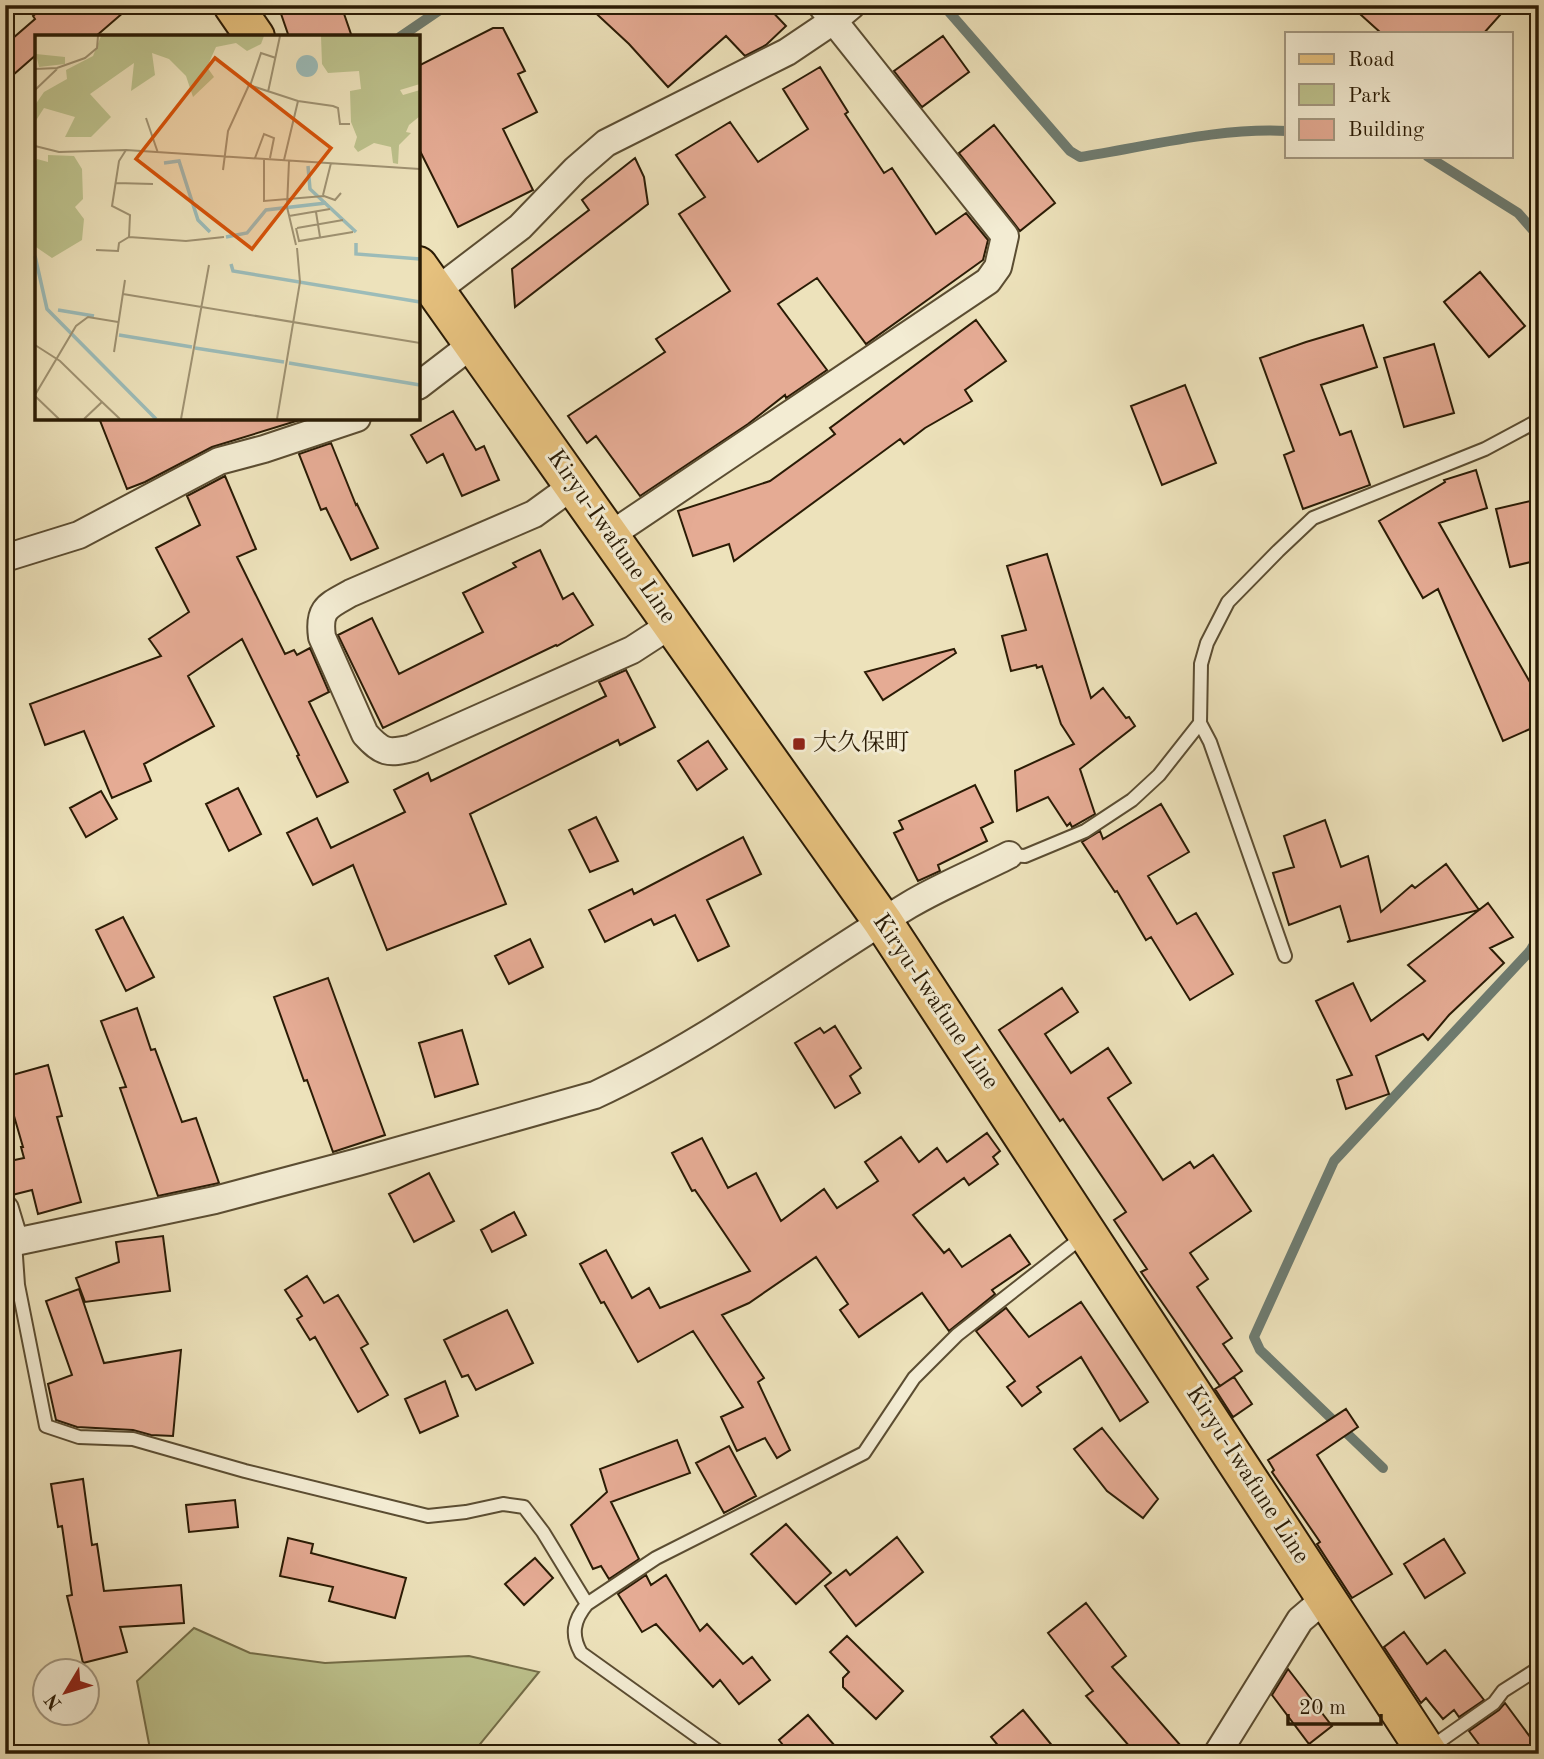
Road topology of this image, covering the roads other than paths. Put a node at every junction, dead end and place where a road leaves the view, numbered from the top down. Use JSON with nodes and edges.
{"nodes":[{"id":1,"x":233,"y":5,"type":"edge"},
{"id":2,"x":835,"y":10,"type":"edge"},
{"id":3,"x":255,"y":35,"type":"edge"},
{"id":4,"x":427,"y":279,"type":"edge"},
{"id":5,"x":474,"y":343,"type":"junction"},
{"id":6,"x":420,"y":384,"type":"edge"},
{"id":7,"x":352,"y":420,"type":"edge"},
{"id":8,"x":1539,"y":420,"type":"edge"},
{"id":9,"x":574,"y":485,"type":"junction"},
{"id":10,"x":609,"y":536,"type":"junction"},
{"id":11,"x":5,"y":558,"type":"edge"},
{"id":12,"x":672,"y":624,"type":"junction"},
{"id":13,"x":1200,"y":723,"type":"junction"},
{"id":14,"x":1009,"y":855,"type":"joint"},
{"id":15,"x":883,"y":922,"type":"junction"},
{"id":16,"x":1285,"y":956,"type":"dead end"},
{"id":17,"x":9,"y":1224,"type":"edge"},
{"id":18,"x":1088,"y":1233,"type":"junction"},
{"id":19,"x":1327,"y":1597,"type":"junction"},
{"id":20,"x":587,"y":1605,"type":"junction"},
{"id":21,"x":1539,"y":1668,"type":"edge"},
{"id":22,"x":1427,"y":1752,"type":"edge"},
{"id":23,"x":722,"y":1754,"type":"edge"},
{"id":24,"x":1217,"y":1754,"type":"edge"}],
"edges":[{"from":1,"to":3,"type":"main road"},
{"from":2,"to":4,"type":"street"},
{"from":2,"to":10,"type":"street"},
{"from":4,"to":5,"type":"main road","name":"Kiryu-Iwafune Line"},
{"from":5,"to":6,"type":"street"},
{"from":5,"to":9,"type":"main road","name":"Kiryu-Iwafune Line"},
{"from":7,"to":11,"type":"street"},
{"from":8,"to":13,"type":"lane"},
{"from":9,"to":10,"type":"main road","name":"Kiryu-Iwafune Line"},
{"from":9,"to":12,"type":"street"},
{"from":10,"to":12,"type":"main road","name":"Kiryu-Iwafune Line"},
{"from":12,"to":15,"type":"main road","name":"Kiryu-Iwafune Line"},
{"from":13,"to":14,"type":"lane"},
{"from":13,"to":16,"type":"lane"},
{"from":14,"to":15,"type":"street"},
{"from":15,"to":17,"type":"street"},
{"from":15,"to":18,"type":"main road","name":"Kiryu-Iwafune Line"},
{"from":17,"to":20,"type":"lane"},
{"from":18,"to":19,"type":"main road","name":"Kiryu-Iwafune Line"},
{"from":18,"to":20,"type":"lane"},
{"from":19,"to":22,"type":"main road","name":"Kiryu-Iwafune Line"},
{"from":19,"to":24,"type":"street"},
{"from":20,"to":23,"type":"lane"},
{"from":21,"to":22,"type":"lane"}]}
